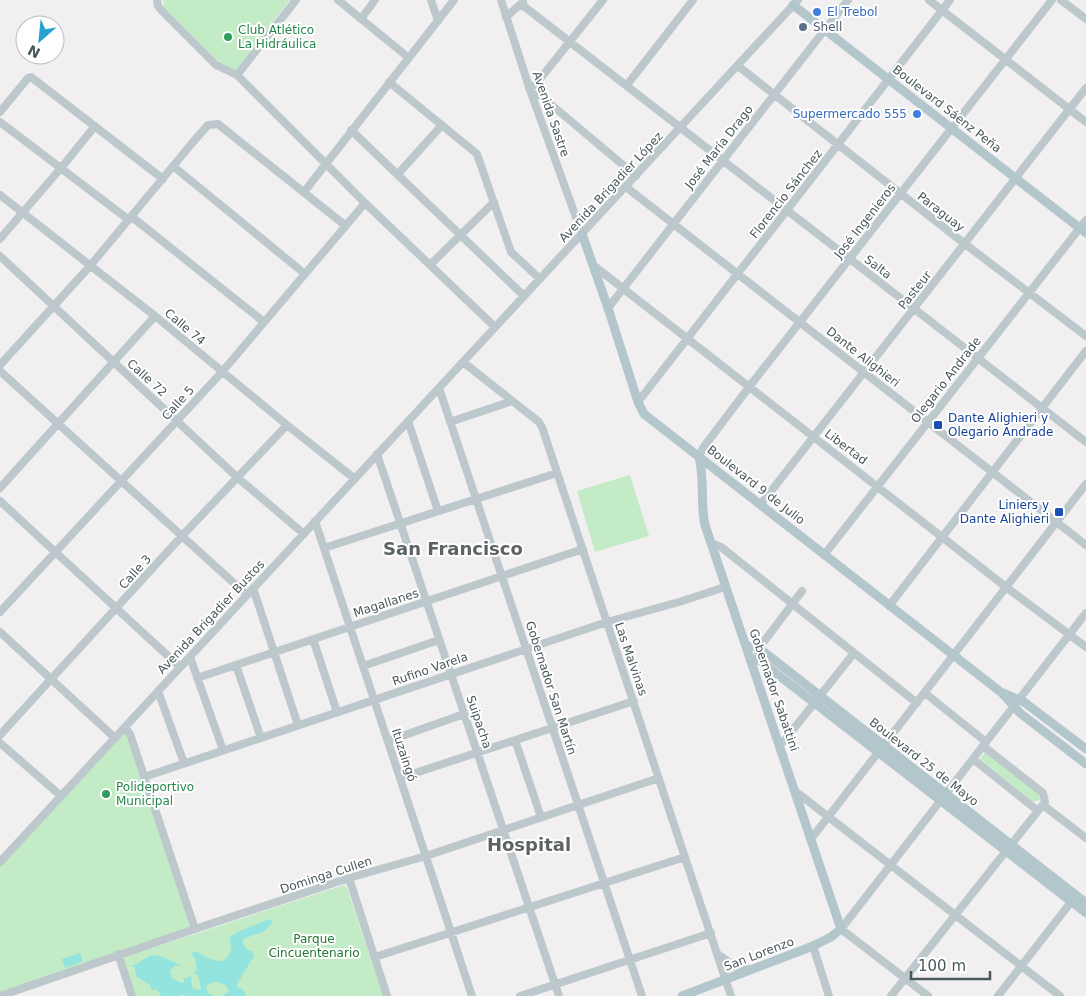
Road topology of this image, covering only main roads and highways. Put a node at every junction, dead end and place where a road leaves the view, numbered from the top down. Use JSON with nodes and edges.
{"nodes":[{"id":1,"x":793,"y":2,"type":"edge"},
{"id":2,"x":1083,"y":230,"type":"edge"},
{"id":3,"x":582,"y":234,"type":"road end"},
{"id":4,"x":699,"y":457,"type":"junction"},
{"id":5,"x":746,"y":647,"type":"junction"},
{"id":6,"x":754,"y":660,"type":"junction"},
{"id":7,"x":817,"y":700,"type":"junction"},
{"id":8,"x":1017,"y":703,"type":"junction"},
{"id":9,"x":1086,"y":749,"type":"edge"},
{"id":10,"x":1086,"y":764,"type":"edge"},
{"id":11,"x":1073,"y":899,"type":"junction"},
{"id":12,"x":1086,"y":903,"type":"edge"},
{"id":13,"x":1086,"y":913,"type":"edge"},
{"id":14,"x":841,"y":929,"type":"joint"},
{"id":15,"x":682,"y":996,"type":"edge"}],
"edges":[{"from":1,"to":2,"type":"main road","name":"Boulevard Sáenz Peña"},
{"from":3,"to":4,"type":"main road","name":"Boulevard 9 de Julio"},
{"from":4,"to":5,"type":"main road","name":"Gobernador Sabattini"},
{"from":4,"to":8,"type":"main road","name":"Boulevard 9 de Julio"},
{"from":5,"to":6,"type":"main road","name":"Gobernador Sabattini"},
{"from":5,"to":7,"type":"main road","name":"Boulevard 25 de Mayo"},
{"from":6,"to":7,"type":"main road","name":"Boulevard 25 de Mayo"},
{"from":6,"to":14,"type":"main road","name":"Gobernador Sabattini"},
{"from":7,"to":11,"type":"main road","name":"Boulevard 25 de Mayo"},
{"from":8,"to":9,"type":"main road","name":"Boulevard 9 de Julio"},
{"from":8,"to":10,"type":"main road","name":"Boulevard 9 de Julio"},
{"from":11,"to":12,"type":"main road","name":"Boulevard 25 de Mayo"},
{"from":11,"to":13,"type":"main road","name":"Boulevard 25 de Mayo"},
{"from":14,"to":15,"type":"main road","name":"San Lorenzo"}]}
